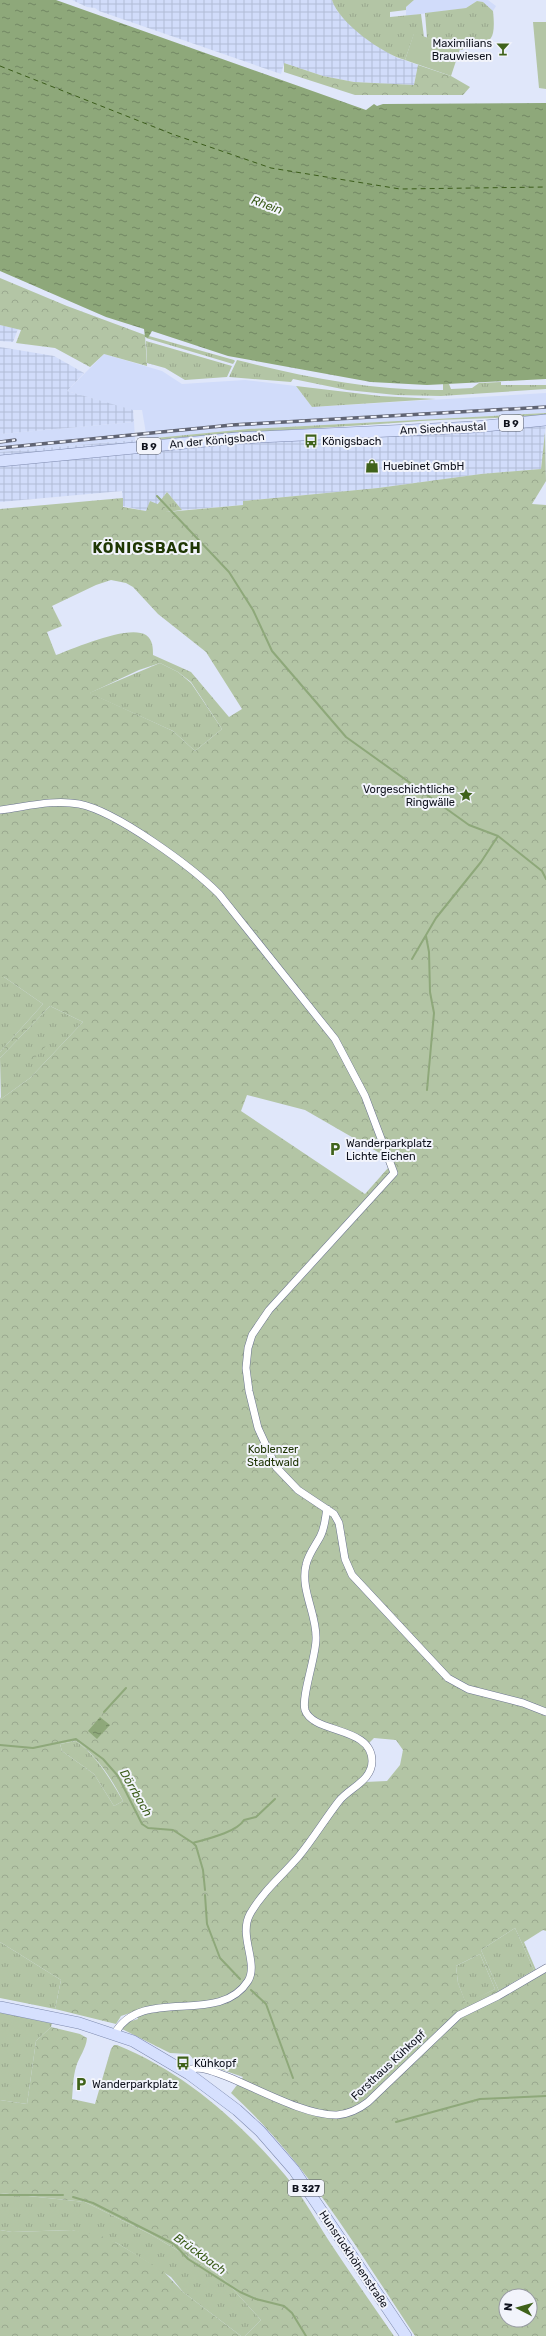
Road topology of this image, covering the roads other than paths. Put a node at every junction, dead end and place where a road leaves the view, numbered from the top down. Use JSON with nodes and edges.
{"nodes":[{"id":1,"x":546,"y":420,"type":"edge"},
{"id":2,"x":387,"y":430,"type":"joint"},
{"id":3,"x":0,"y":461,"type":"edge"},
{"id":4,"x":0,"y":810,"type":"edge"},
{"id":5,"x":327,"y":1509,"type":"junction"},
{"id":6,"x":546,"y":1712,"type":"edge"},
{"id":7,"x":546,"y":1968,"type":"edge"},
{"id":8,"x":0,"y":2007,"type":"edge"},
{"id":9,"x":115,"y":2034,"type":"junction"},
{"id":10,"x":189,"y":2074,"type":"junction"},
{"id":11,"x":406,"y":2336,"type":"edge"}],
"edges":[{"from":1,"to":2,"type":"main road","name":"Am Siechhaustal","number":"B 9"},
{"from":2,"to":3,"type":"main road","name":"An der Königsbach","number":"B 9"},
{"from":4,"to":5,"type":"street"},
{"from":5,"to":6,"type":"street"},
{"from":5,"to":9,"type":"street"},
{"from":7,"to":10,"type":"street","name":"Forsthaus Kühkopf"},
{"from":8,"to":9,"type":"main road","name":"Hunsrückhöhenstraße","number":"B 327"},
{"from":9,"to":10,"type":"main road","name":"Hunsrückhöhenstraße","number":"B 327"},
{"from":10,"to":11,"type":"main road","name":"Hunsrückhöhenstraße","number":"B 327"}]}
